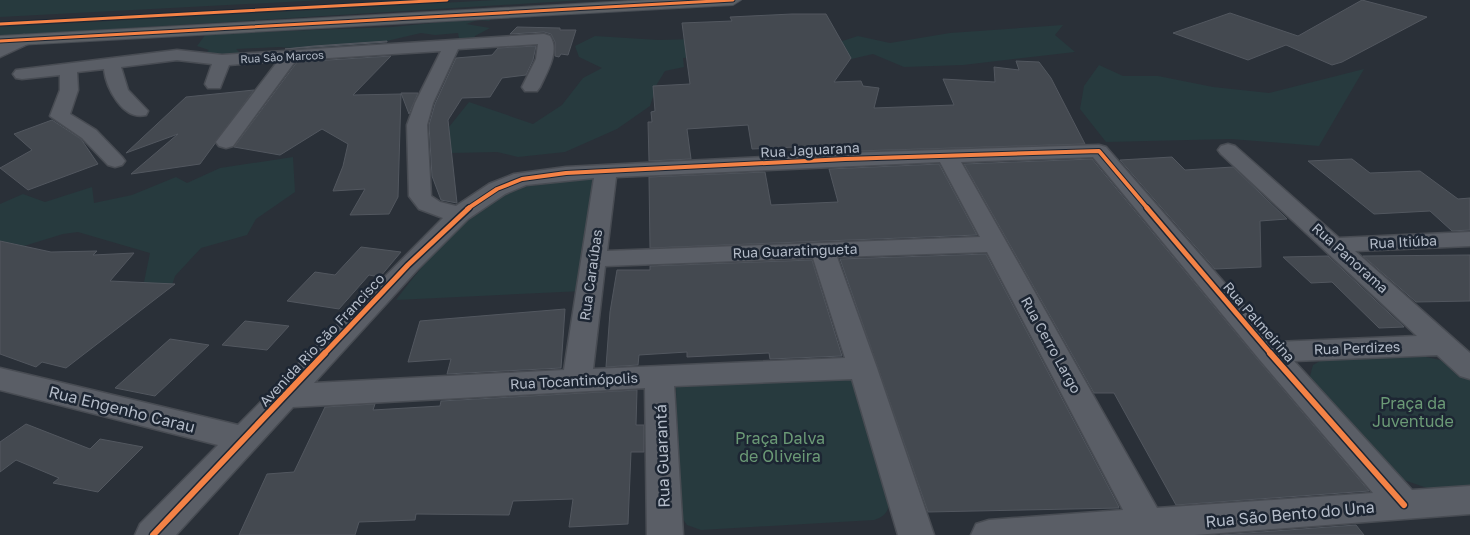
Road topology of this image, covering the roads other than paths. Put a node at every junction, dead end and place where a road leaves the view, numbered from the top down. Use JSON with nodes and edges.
{"nodes":[{"id":1,"x":447,"y":0,"type":"edge"},
{"id":2,"x":733,"y":0,"type":"edge"},
{"id":3,"x":0,"y":24,"type":"edge"},
{"id":4,"x":199,"y":31,"type":"junction"},
{"id":5,"x":24,"y":40,"type":"junction"},
{"id":6,"x":0,"y":41,"type":"edge"},
{"id":7,"x":451,"y":47,"type":"junction"},
{"id":8,"x":0,"y":52,"type":"edge"},
{"id":9,"x":290,"y":56,"type":"junction"},
{"id":10,"x":155,"y":58,"type":"junction"},
{"id":11,"x":222,"y":60,"type":"junction"},
{"id":12,"x":112,"y":64,"type":"junction"},
{"id":13,"x":68,"y":69,"type":"junction"},
{"id":14,"x":22,"y":74,"type":"dead end"},
{"id":15,"x":214,"y":84,"type":"dead end"},
{"id":16,"x":531,"y":87,"type":"dead end"},
{"id":17,"x":140,"y":111,"type":"dead end"},
{"id":18,"x":226,"y":142,"type":"dead end"},
{"id":19,"x":1228,"y":150,"type":"dead end"},
{"id":20,"x":1099,"y":151,"type":"joint"},
{"id":21,"x":947,"y":155,"type":"junction"},
{"id":22,"x":115,"y":161,"type":"dead end"},
{"id":23,"x":606,"y":170,"type":"junction"},
{"id":24,"x":522,"y":179,"type":"joint"},
{"id":25,"x":460,"y":214,"type":"junction"},
{"id":26,"x":1470,"y":240,"type":"edge"},
{"id":27,"x":996,"y":244,"type":"junction"},
{"id":28,"x":1336,"y":245,"type":"junction"},
{"id":29,"x":822,"y":250,"type":"junction"},
{"id":30,"x":593,"y":260,"type":"junction"},
{"id":31,"x":1444,"y":345,"type":"junction"},
{"id":32,"x":1270,"y":352,"type":"junction"},
{"id":33,"x":863,"y":368,"type":"junction"},
{"id":34,"x":1470,"y":369,"type":"edge"},
{"id":35,"x":659,"y":376,"type":"junction"},
{"id":36,"x":0,"y":379,"type":"edge"},
{"id":37,"x":577,"y":380,"type":"junction"},
{"id":38,"x":284,"y":396,"type":"junction"},
{"id":39,"x":244,"y":439,"type":"junction"},
{"id":40,"x":1470,"y":500,"type":"edge"},
{"id":41,"x":1404,"y":505,"type":"junction"},
{"id":42,"x":1152,"y":530,"type":"edge"},
{"id":43,"x":153,"y":535,"type":"edge"},
{"id":44,"x":664,"y":535,"type":"edge"},
{"id":45,"x":916,"y":535,"type":"edge"},
{"id":46,"x":989,"y":535,"type":"edge"}],
"edges":[{"from":1,"to":3,"type":"highway"},
{"from":2,"to":4,"type":"highway"},
{"from":4,"to":5,"type":"highway"},
{"from":4,"to":10,"type":"street"},
{"from":5,"to":6,"type":"highway"},
{"from":5,"to":8,"type":"street"},
{"from":7,"to":9,"type":"street","name":"Rua São Marcos"},
{"from":7,"to":16,"type":"street","name":"Rua São Marcos"},
{"from":7,"to":25,"type":"street"},
{"from":9,"to":11,"type":"street","name":"Rua São Marcos"},
{"from":9,"to":18,"type":"street"},
{"from":10,"to":11,"type":"street","name":"Rua São Marcos"},
{"from":10,"to":12,"type":"street","name":"Rua São Marcos"},
{"from":11,"to":15,"type":"street"},
{"from":12,"to":13,"type":"street","name":"Rua São Marcos"},
{"from":12,"to":17,"type":"street"},
{"from":13,"to":14,"type":"street","name":"Rua São Marcos"},
{"from":13,"to":22,"type":"street"},
{"from":19,"to":28,"type":"street","name":"Rua Panorama"},
{"from":20,"to":21,"type":"street","name":"Rua Jaguarana"},
{"from":20,"to":32,"type":"street","name":"Rua Palmeirina"},
{"from":21,"to":23,"type":"street","name":"Rua Jaguarana"},
{"from":21,"to":27,"type":"street","name":"Rua Cerro Largo"},
{"from":23,"to":24,"type":"street","name":"Rua Jaguarana"},
{"from":23,"to":30,"type":"street","name":"Rua Caraúbas"},
{"from":24,"to":25,"type":"street","name":"Avenida Rio São Francisco"},
{"from":25,"to":38,"type":"street","name":"Avenida Rio São Francisco"},
{"from":26,"to":28,"type":"street","name":"Rua Itiúba"},
{"from":27,"to":29,"type":"street","name":"Rua Guaratingueta"},
{"from":27,"to":42,"type":"street","name":"Rua Cerro Largo"},
{"from":28,"to":31,"type":"street","name":"Rua Panorama"},
{"from":29,"to":30,"type":"street","name":"Rua Guaratingueta"},
{"from":29,"to":33,"type":"street"},
{"from":30,"to":37,"type":"street","name":"Rua Caraúbas"},
{"from":31,"to":32,"type":"street","name":"Rua Perdizes"},
{"from":31,"to":34,"type":"street","name":"Rua Panorama"},
{"from":32,"to":41,"type":"street","name":"Rua Palmeirina"},
{"from":33,"to":35,"type":"street","name":"Rua Tocantinópolis"},
{"from":33,"to":45,"type":"street"},
{"from":35,"to":37,"type":"street","name":"Rua Tocantinópolis"},
{"from":35,"to":44,"type":"street","name":"Rua Guarantá"},
{"from":36,"to":39,"type":"street","name":"Rua Engenho Carau"},
{"from":37,"to":38,"type":"street","name":"Rua Tocantinópolis"},
{"from":38,"to":39,"type":"street","name":"Avenida Rio São Francisco"},
{"from":39,"to":43,"type":"street","name":"Avenida Rio São Francisco"},
{"from":40,"to":41,"type":"street","name":"Rua São Bento do Una"},
{"from":41,"to":42,"type":"street","name":"Rua São Bento do Una"},
{"from":42,"to":46,"type":"street","name":"Rua São Bento do Una"}]}
